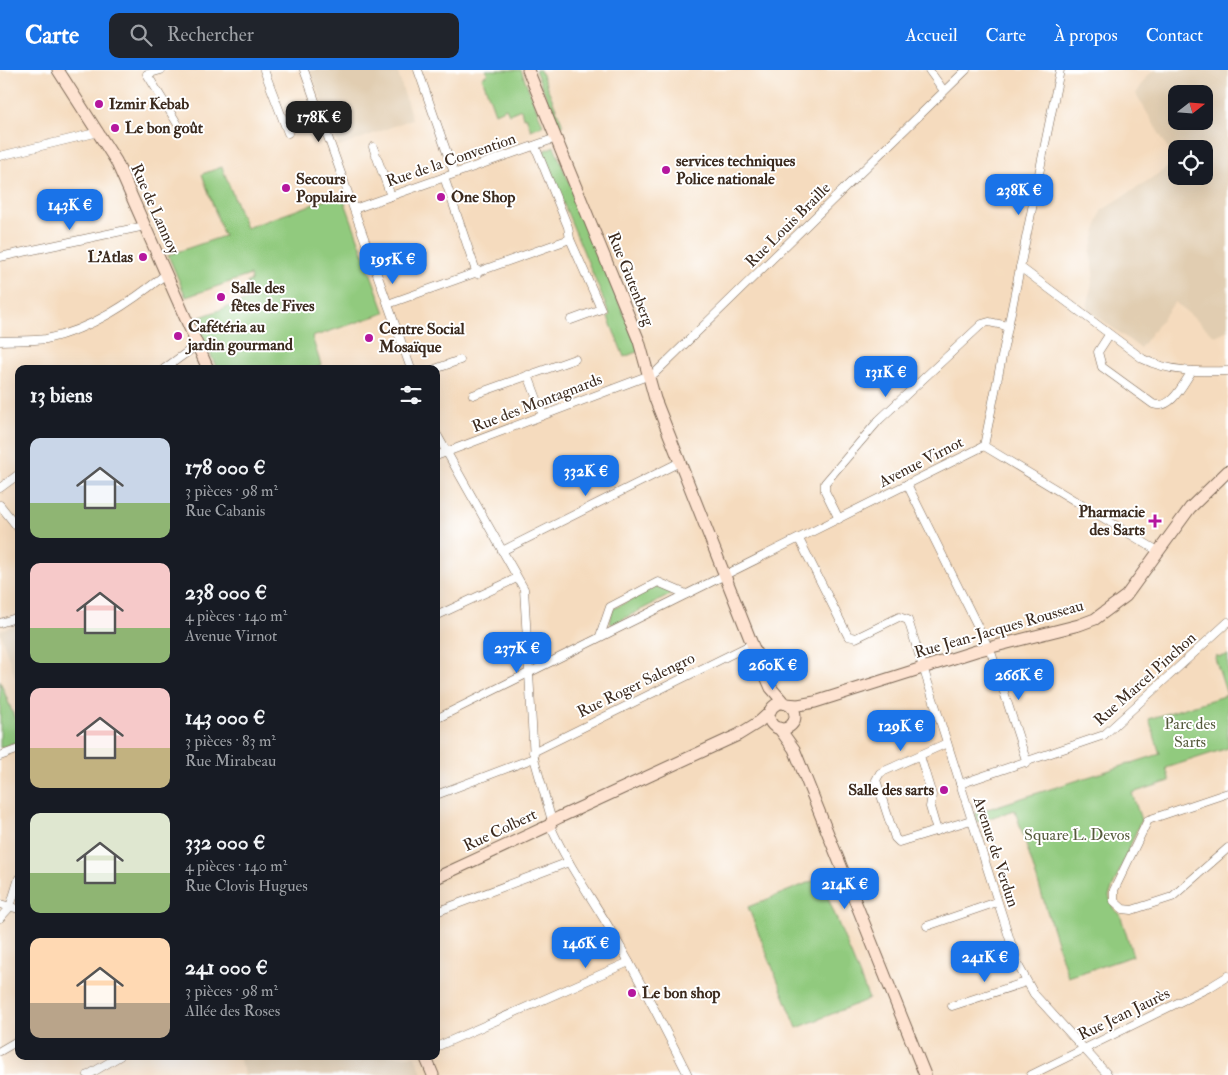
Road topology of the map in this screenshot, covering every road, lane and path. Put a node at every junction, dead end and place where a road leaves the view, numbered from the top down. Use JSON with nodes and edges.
{"nodes":[{"id":1,"x":58,"y":70,"type":"edge"},
{"id":2,"x":161,"y":70,"type":"edge"},
{"id":3,"x":264,"y":70,"type":"edge"},
{"id":4,"x":304,"y":70,"type":"edge"},
{"id":5,"x":418,"y":70,"type":"edge"},
{"id":6,"x":528,"y":70,"type":"edge"},
{"id":7,"x":929,"y":70,"type":"edge"},
{"id":8,"x":966,"y":70,"type":"edge"},
{"id":9,"x":1060,"y":70,"type":"edge"},
{"id":10,"x":944,"y":91,"type":"junction"},
{"id":11,"x":178,"y":123,"type":"dead end"},
{"id":12,"x":99,"y":132,"type":"junction"},
{"id":13,"x":288,"y":133,"type":"dead end"},
{"id":14,"x":556,"y":138,"type":"junction"},
{"id":15,"x":535,"y":146,"type":"junction"},
{"id":16,"x":373,"y":147,"type":"dead end"},
{"id":17,"x":0,"y":156,"type":"edge"},
{"id":18,"x":454,"y":173,"type":"junction"},
{"id":19,"x":444,"y":177,"type":"junction"},
{"id":20,"x":391,"y":196,"type":"junction"},
{"id":21,"x":354,"y":209,"type":"junction"},
{"id":22,"x":145,"y":226,"type":"junction"},
{"id":23,"x":570,"y":239,"type":"junction"},
{"id":24,"x":0,"y":257,"type":"edge"},
{"id":25,"x":1020,"y":267,"type":"junction"},
{"id":26,"x":166,"y":274,"type":"junction"},
{"id":27,"x":477,"y":274,"type":"junction"},
{"id":28,"x":388,"y":304,"type":"junction"},
{"id":29,"x":571,"y":320,"type":"dead end"},
{"id":30,"x":1008,"y":326,"type":"junction"},
{"id":31,"x":1109,"y":335,"type":"junction"},
{"id":32,"x":0,"y":341,"type":"edge"},
{"id":33,"x":197,"y":345,"type":"junction"},
{"id":34,"x":575,"y":358,"type":"dead end"},
{"id":35,"x":460,"y":360,"type":"dead end"},
{"id":36,"x":170,"y":365,"type":"edge"},
{"id":37,"x":206,"y":365,"type":"edge"},
{"id":38,"x":410,"y":365,"type":"edge"},
{"id":39,"x":440,"y":367,"type":"edge"},
{"id":40,"x":1192,"y":371,"type":"junction"},
{"id":41,"x":1228,"y":371,"type":"edge"},
{"id":42,"x":528,"y":375,"type":"junction"},
{"id":43,"x":648,"y":377,"type":"junction"},
{"id":44,"x":473,"y":395,"type":"dead end"},
{"id":45,"x":543,"y":415,"type":"junction"},
{"id":46,"x":440,"y":440,"type":"edge"},
{"id":47,"x":984,"y":446,"type":"junction"},
{"id":48,"x":447,"y":452,"type":"junction"},
{"id":49,"x":440,"y":455,"type":"edge"},
{"id":50,"x":680,"y":462,"type":"junction"},
{"id":51,"x":1228,"y":471,"type":"edge"},
{"id":52,"x":15,"y":477,"type":"edge"},
{"id":53,"x":906,"y":484,"type":"junction"},
{"id":54,"x":0,"y":488,"type":"edge"},
{"id":55,"x":0,"y":504,"type":"edge"},
{"id":56,"x":839,"y":520,"type":"junction"},
{"id":57,"x":15,"y":523,"type":"edge"},
{"id":58,"x":799,"y":539,"type":"junction"},
{"id":59,"x":502,"y":551,"type":"junction"},
{"id":60,"x":1158,"y":551,"type":"junction"},
{"id":61,"x":725,"y":575,"type":"junction"},
{"id":62,"x":518,"y":578,"type":"junction"},
{"id":63,"x":686,"y":594,"type":"junction"},
{"id":64,"x":440,"y":614,"type":"edge"},
{"id":65,"x":15,"y":618,"type":"edge"},
{"id":66,"x":1228,"y":622,"type":"edge"},
{"id":67,"x":0,"y":623,"type":"edge"},
{"id":68,"x":600,"y":636,"type":"junction"},
{"id":69,"x":752,"y":644,"type":"junction"},
{"id":70,"x":988,"y":647,"type":"junction"},
{"id":71,"x":923,"y":667,"type":"junction"},
{"id":72,"x":529,"y":673,"type":"junction"},
{"id":73,"x":768,"y":684,"type":"junction"},
{"id":74,"x":835,"y":695,"type":"junction"},
{"id":75,"x":785,"y":703,"type":"junction"},
{"id":76,"x":771,"y":710,"type":"junction"},
{"id":77,"x":440,"y":717,"type":"edge"},
{"id":78,"x":793,"y":722,"type":"junction"},
{"id":79,"x":778,"y":728,"type":"junction"},
{"id":80,"x":738,"y":735,"type":"junction"},
{"id":81,"x":947,"y":743,"type":"junction"},
{"id":82,"x":794,"y":749,"type":"junction"},
{"id":83,"x":15,"y":750,"type":"edge"},
{"id":84,"x":533,"y":755,"type":"junction"},
{"id":85,"x":0,"y":756,"type":"edge"},
{"id":86,"x":920,"y":756,"type":"junction"},
{"id":87,"x":1027,"y":763,"type":"junction"},
{"id":88,"x":960,"y":784,"type":"junction"},
{"id":89,"x":440,"y":793,"type":"edge"},
{"id":90,"x":1228,"y":793,"type":"edge"},
{"id":91,"x":972,"y":820,"type":"junction"},
{"id":92,"x":551,"y":823,"type":"junction"},
{"id":93,"x":937,"y":831,"type":"junction"},
{"id":94,"x":1228,"y":848,"type":"edge"},
{"id":95,"x":569,"y":862,"type":"junction"},
{"id":96,"x":440,"y":876,"type":"edge"},
{"id":97,"x":15,"y":891,"type":"edge"},
{"id":98,"x":997,"y":902,"type":"junction"},
{"id":99,"x":0,"y":904,"type":"edge"},
{"id":100,"x":10,"y":907,"type":"junction"},
{"id":101,"x":15,"y":908,"type":"edge"},
{"id":102,"x":440,"y":910,"type":"edge"},
{"id":103,"x":0,"y":918,"type":"edge"},
{"id":104,"x":927,"y":926,"type":"dead end"},
{"id":105,"x":629,"y":962,"type":"junction"},
{"id":106,"x":1228,"y":976,"type":"edge"},
{"id":107,"x":1026,"y":982,"type":"junction"},
{"id":108,"x":952,"y":1006,"type":"dead end"},
{"id":109,"x":15,"y":1042,"type":"edge"},
{"id":110,"x":440,"y":1045,"type":"edge"},
{"id":111,"x":1084,"y":1048,"type":"junction"},
{"id":112,"x":0,"y":1051,"type":"edge"},
{"id":113,"x":113,"y":1060,"type":"edge"},
{"id":114,"x":427,"y":1060,"type":"edge"},
{"id":115,"x":88,"y":1075,"type":"edge"},
{"id":116,"x":433,"y":1075,"type":"edge"},
{"id":117,"x":688,"y":1075,"type":"edge"},
{"id":118,"x":926,"y":1075,"type":"edge"},
{"id":119,"x":1031,"y":1075,"type":"edge"},
{"id":120,"x":1108,"y":1075,"type":"edge"}],
"edges":[{"from":1,"to":12,"type":"street","name":"Rue de Lannoy"},
{"from":2,"to":11,"type":"street"},
{"from":3,"to":13,"type":"street"},
{"from":4,"to":21,"type":"street"},
{"from":5,"to":18,"type":"street"},
{"from":6,"to":14,"type":"street","name":"Rue Gutenberg"},
{"from":7,"to":10,"type":"street"},
{"from":8,"to":10,"type":"street","name":"Rue Louis Braille"},
{"from":9,"to":25,"type":"street","name":"Avenue Virnot"},
{"from":10,"to":43,"type":"street","name":"Rue Louis Braille"},
{"from":12,"to":17,"type":"street"},
{"from":12,"to":22,"type":"street","name":"Rue de Lannoy"},
{"from":14,"to":15,"type":"street","name":"Rue de la Convention"},
{"from":14,"to":43,"type":"street","name":"Rue Gutenberg"},
{"from":15,"to":18,"type":"street","name":"Rue de la Convention"},
{"from":15,"to":23,"type":"street"},
{"from":16,"to":20,"type":"street"},
{"from":18,"to":19,"type":"street","name":"Rue de la Convention"},
{"from":19,"to":20,"type":"street","name":"Rue de la Convention"},
{"from":19,"to":27,"type":"street"},
{"from":20,"to":21,"type":"street","name":"Rue de la Convention"},
{"from":21,"to":28,"type":"street"},
{"from":22,"to":24,"type":"street"},
{"from":22,"to":26,"type":"street","name":"Rue de Lannoy"},
{"from":23,"to":27,"type":"street"},
{"from":23,"to":29,"type":"street"},
{"from":25,"to":30,"type":"street","name":"Avenue Virnot"},
{"from":25,"to":31,"type":"street"},
{"from":26,"to":32,"type":"street"},
{"from":26,"to":33,"type":"street","name":"Rue de Lannoy"},
{"from":27,"to":28,"type":"street"},
{"from":28,"to":38,"type":"street"},
{"from":30,"to":47,"type":"street","name":"Avenue Virnot"},
{"from":30,"to":56,"type":"street"},
{"from":31,"to":40,"type":"street"},
{"from":31,"to":40,"type":"street"},
{"from":33,"to":36,"type":"street"},
{"from":33,"to":37,"type":"street","name":"Rue de Lannoy"},
{"from":34,"to":42,"type":"street"},
{"from":35,"to":39,"type":"street"},
{"from":40,"to":41,"type":"street"},
{"from":42,"to":44,"type":"street"},
{"from":42,"to":45,"type":"street"},
{"from":43,"to":45,"type":"street","name":"Rue des Montagnards"},
{"from":43,"to":50,"type":"street","name":"Rue Gutenberg"},
{"from":45,"to":48,"type":"street","name":"Rue des Montagnards"},
{"from":46,"to":48,"type":"street"},
{"from":47,"to":53,"type":"street","name":"Avenue Virnot"},
{"from":47,"to":60,"type":"street"},
{"from":48,"to":49,"type":"street","name":"Rue des Montagnards"},
{"from":48,"to":59,"type":"street"},
{"from":50,"to":59,"type":"street"},
{"from":50,"to":61,"type":"street","name":"Rue Gutenberg"},
{"from":51,"to":60,"type":"street","name":"Rue Jean-Jacques Rousseau"},
{"from":52,"to":54,"type":"street"},
{"from":53,"to":56,"type":"street","name":"Avenue Virnot"},
{"from":53,"to":70,"type":"street"},
{"from":55,"to":57,"type":"street"},
{"from":56,"to":58,"type":"street","name":"Avenue Virnot"},
{"from":58,"to":61,"type":"street","name":"Avenue Virnot"},
{"from":58,"to":71,"type":"street","name":"Avenue de Verdun"},
{"from":59,"to":62,"type":"street"},
{"from":60,"to":70,"type":"street","name":"Rue Jean-Jacques Rousseau"},
{"from":61,"to":63,"type":"street","name":"Avenue Virnot"},
{"from":61,"to":69,"type":"street","name":"Rue Gutenberg"},
{"from":62,"to":64,"type":"street"},
{"from":62,"to":72,"type":"street"},
{"from":63,"to":68,"type":"street","name":"Avenue Virnot"},
{"from":63,"to":68,"type":"street"},
{"from":65,"to":67,"type":"street"},
{"from":66,"to":87,"type":"street","name":"Rue Marcel Pinchon"},
{"from":68,"to":72,"type":"street","name":"Avenue Virnot"},
{"from":69,"to":73,"type":"street","name":"Rue Gutenberg"},
{"from":69,"to":84,"type":"street","name":"Rue Roger Salengro"},
{"from":70,"to":71,"type":"street","name":"Rue Jean-Jacques Rousseau"},
{"from":70,"to":87,"type":"street"},
{"from":71,"to":74,"type":"street","name":"Rue Jean-Jacques Rousseau"},
{"from":71,"to":81,"type":"street","name":"Avenue de Verdun"},
{"from":72,"to":77,"type":"street","name":"Avenue Virnot"},
{"from":72,"to":84,"type":"street"},
{"from":73,"to":75,"type":"street"},
{"from":73,"to":76,"type":"street"},
{"from":74,"to":75,"type":"street","name":"Rue Jean-Jacques Rousseau"},
{"from":74,"to":78,"type":"street","name":"Rue Jean-Jacques Rousseau"},
{"from":75,"to":76,"type":"street"},
{"from":75,"to":78,"type":"street"},
{"from":76,"to":79,"type":"street"},
{"from":76,"to":80,"type":"street"},
{"from":78,"to":79,"type":"street"},
{"from":78,"to":82,"type":"street"},
{"from":79,"to":80,"type":"street"},
{"from":79,"to":82,"type":"street"},
{"from":80,"to":92,"type":"street"},
{"from":81,"to":86,"type":"street"},
{"from":81,"to":88,"type":"street","name":"Avenue de Verdun"},
{"from":82,"to":118,"type":"street"},
{"from":83,"to":85,"type":"street"},
{"from":84,"to":89,"type":"street","name":"Rue Roger Salengro"},
{"from":84,"to":92,"type":"street"},
{"from":86,"to":93,"type":"street"},
{"from":86,"to":93,"type":"street"},
{"from":87,"to":88,"type":"street","name":"Rue Marcel Pinchon"},
{"from":88,"to":91,"type":"street","name":"Avenue de Verdun"},
{"from":90,"to":94,"type":"street"},
{"from":91,"to":93,"type":"street"},
{"from":91,"to":98,"type":"street","name":"Avenue de Verdun"},
{"from":92,"to":95,"type":"street"},
{"from":92,"to":96,"type":"street","name":"Rue Colbert"},
{"from":95,"to":102,"type":"street"},
{"from":95,"to":105,"type":"street"},
{"from":97,"to":100,"type":"street"},
{"from":98,"to":104,"type":"street"},
{"from":98,"to":107,"type":"street","name":"Avenue de Verdun"},
{"from":99,"to":100,"type":"street"},
{"from":100,"to":101,"type":"street"},
{"from":100,"to":103,"type":"street"},
{"from":105,"to":110,"type":"street"},
{"from":105,"to":117,"type":"street"},
{"from":106,"to":111,"type":"street","name":"Rue Jean Jaurès"},
{"from":107,"to":108,"type":"street"},
{"from":107,"to":111,"type":"street","name":"Avenue de Verdun"},
{"from":109,"to":112,"type":"street"},
{"from":111,"to":119,"type":"street","name":"Rue Jean Jaurès"},
{"from":111,"to":120,"type":"street","name":"Avenue de Verdun"},
{"from":113,"to":115,"type":"street"},
{"from":114,"to":116,"type":"street"}]}
